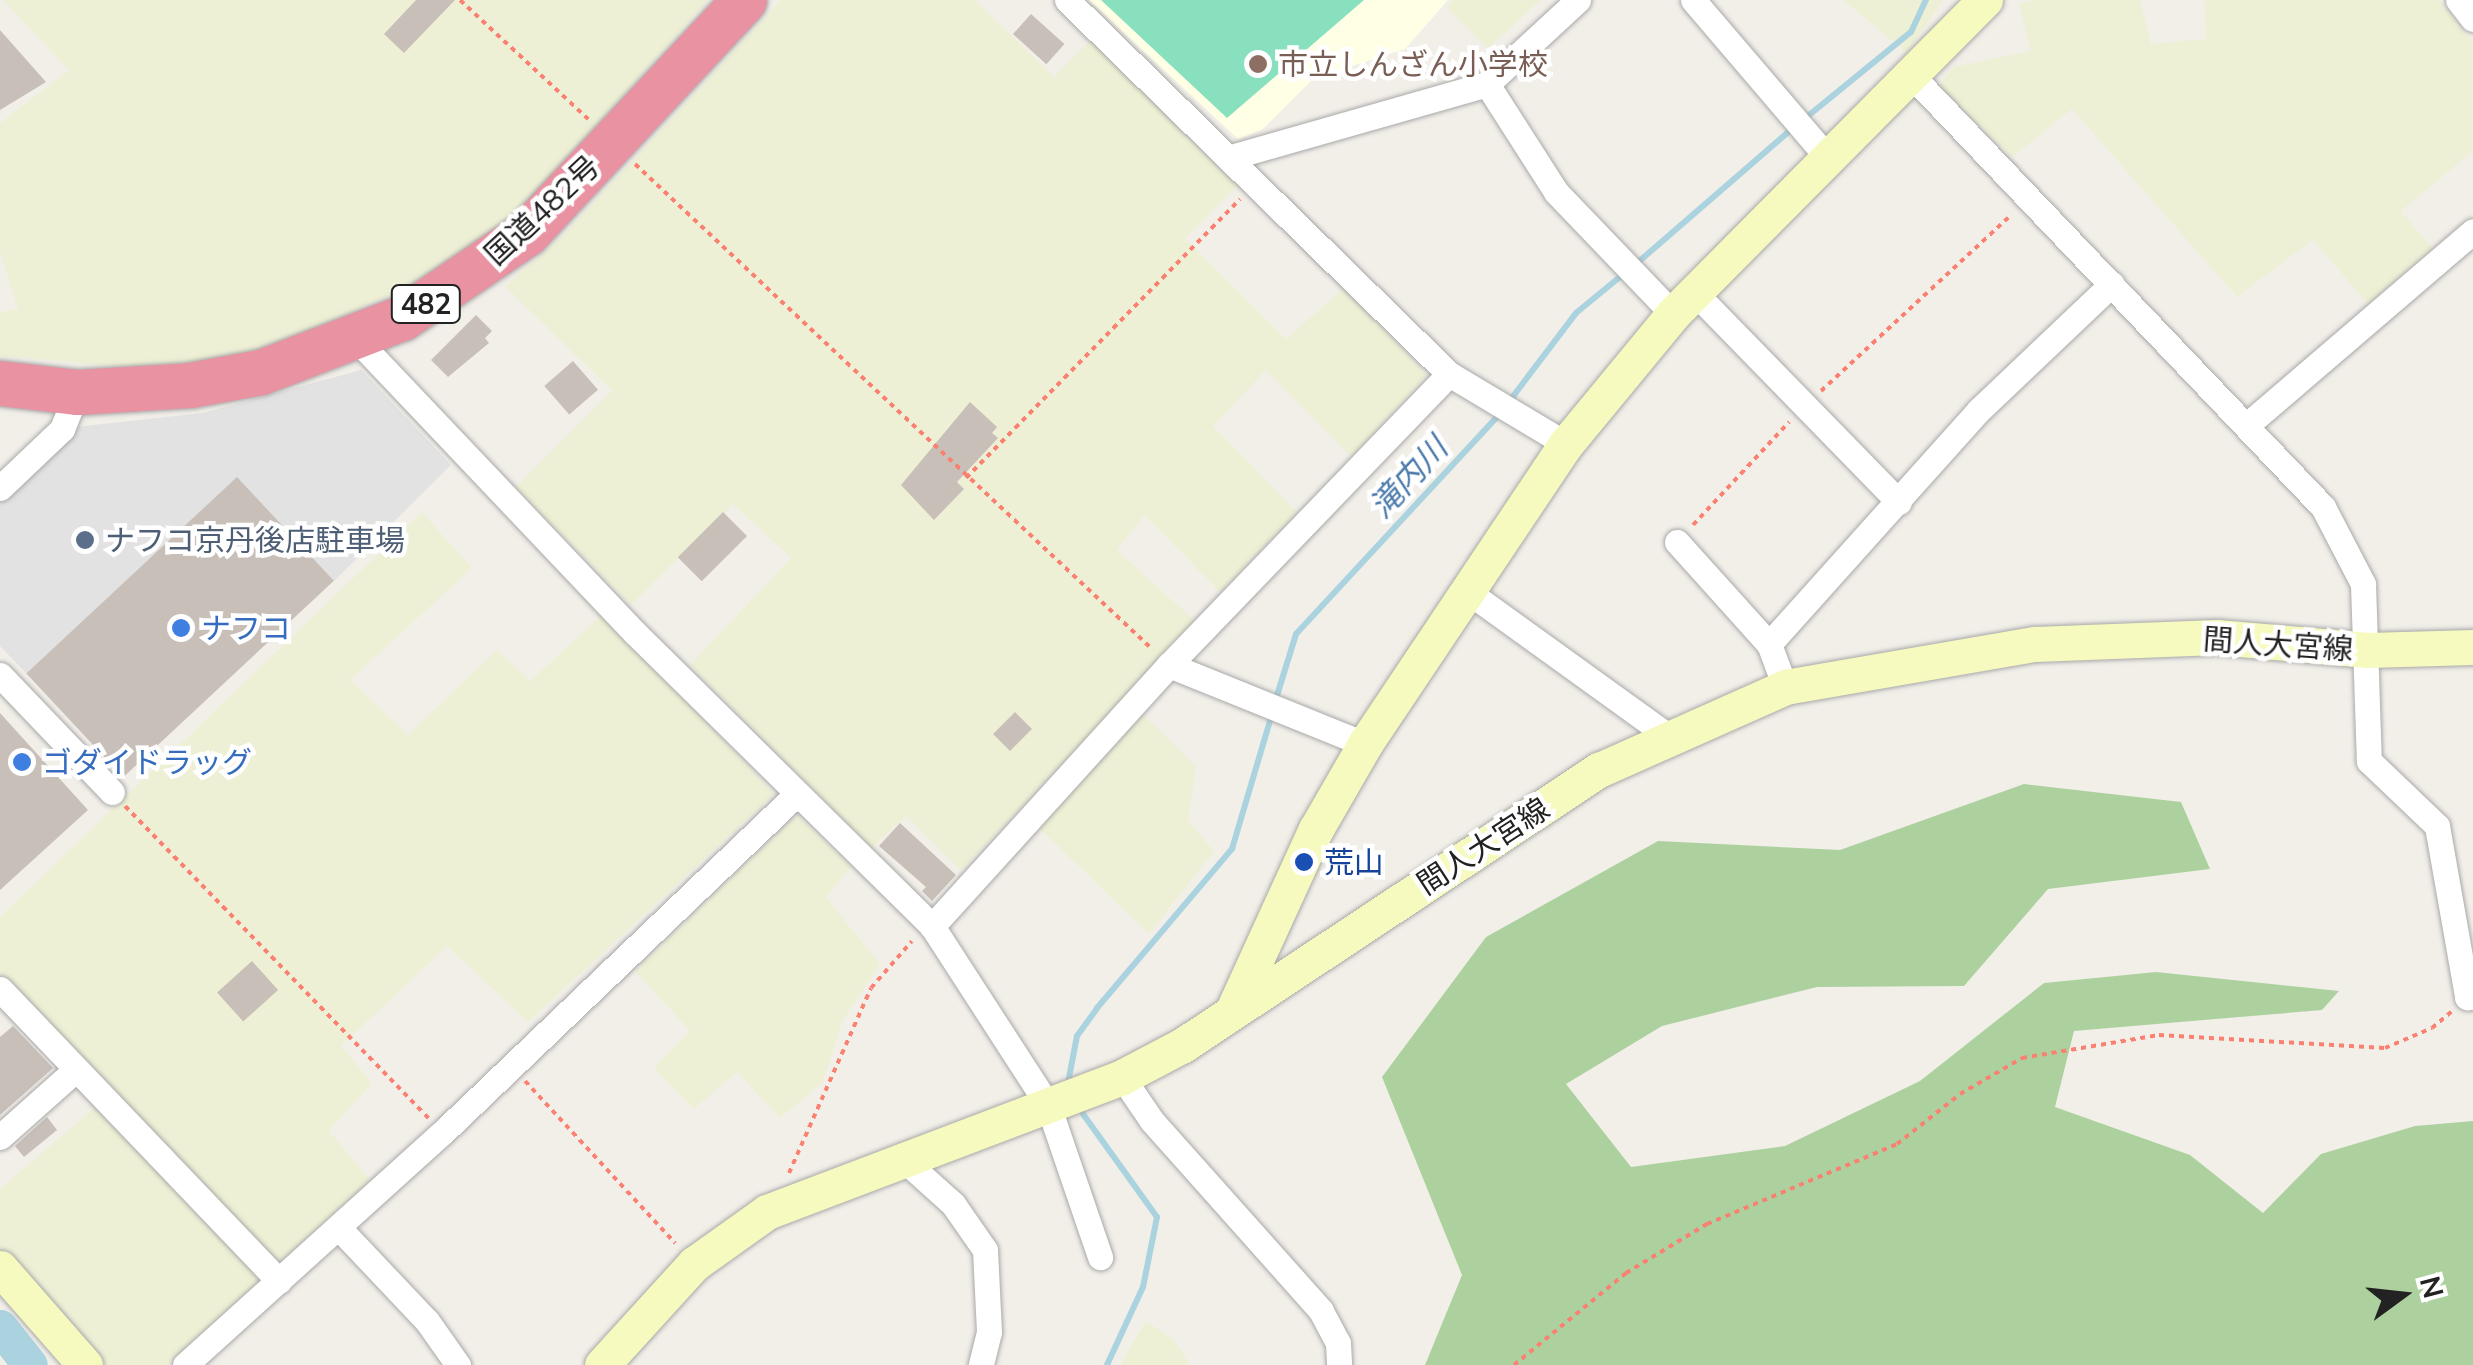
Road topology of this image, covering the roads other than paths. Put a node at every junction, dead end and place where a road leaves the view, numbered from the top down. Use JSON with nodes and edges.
{"nodes":[{"id":1,"x":744,"y":0,"type":"edge"},
{"id":2,"x":1067,"y":0,"type":"edge"},
{"id":3,"x":1578,"y":0,"type":"edge"},
{"id":4,"x":1693,"y":0,"type":"edge"},
{"id":5,"x":1984,"y":0,"type":"edge"},
{"id":6,"x":2458,"y":0,"type":"edge"},
{"id":7,"x":2473,"y":19,"type":"edge"},
{"id":8,"x":1914,"y":78,"type":"junction"},
{"id":9,"x":1487,"y":84,"type":"junction"},
{"id":10,"x":1231,"y":157,"type":"junction"},
{"id":11,"x":1828,"y":158,"type":"junction"},
{"id":12,"x":2473,"y":231,"type":"edge"},
{"id":13,"x":2112,"y":284,"type":"junction"},
{"id":14,"x":1684,"y":303,"type":"junction"},
{"id":15,"x":356,"y":339,"type":"junction"},
{"id":16,"x":1450,"y":374,"type":"junction"},
{"id":17,"x":0,"y":383,"type":"edge"},
{"id":18,"x":77,"y":392,"type":"junction"},
{"id":19,"x":2248,"y":424,"type":"junction"},
{"id":20,"x":1566,"y":444,"type":"junction"},
{"id":21,"x":0,"y":488,"type":"edge"},
{"id":22,"x":1899,"y":502,"type":"junction"},
{"id":23,"x":1678,"y":542,"type":"road end"},
{"id":24,"x":1467,"y":592,"type":"junction"},
{"id":25,"x":1768,"y":644,"type":"junction"},
{"id":26,"x":2473,"y":647,"type":"edge"},
{"id":27,"x":2368,"y":650,"type":"junction"},
{"id":28,"x":1169,"y":665,"type":"junction"},
{"id":29,"x":0,"y":675,"type":"edge"},
{"id":30,"x":1785,"y":688,"type":"junction"},
{"id":31,"x":1667,"y":735,"type":"junction"},
{"id":32,"x":1365,"y":744,"type":"junction"},
{"id":33,"x":112,"y":792,"type":"road end"},
{"id":34,"x":796,"y":795,"type":"junction"},
{"id":35,"x":930,"y":924,"type":"junction"},
{"id":36,"x":0,"y":988,"type":"edge"},
{"id":37,"x":2470,"y":997,"type":"edge"},
{"id":38,"x":1232,"y":1011,"type":"junction"},
{"id":39,"x":73,"y":1072,"type":"junction"},
{"id":40,"x":1122,"y":1076,"type":"junction"},
{"id":41,"x":1048,"y":1105,"type":"junction"},
{"id":42,"x":0,"y":1137,"type":"edge"},
{"id":43,"x":904,"y":1160,"type":"junction"},
{"id":44,"x":338,"y":1227,"type":"junction"},
{"id":45,"x":1100,"y":1257,"type":"dead end"},
{"id":46,"x":0,"y":1268,"type":"edge"},
{"id":47,"x":278,"y":1281,"type":"junction"},
{"id":48,"x":85,"y":1365,"type":"edge"},
{"id":49,"x":186,"y":1365,"type":"edge"},
{"id":50,"x":458,"y":1365,"type":"edge"},
{"id":51,"x":602,"y":1365,"type":"edge"},
{"id":52,"x":981,"y":1365,"type":"edge"},
{"id":53,"x":1339,"y":1365,"type":"edge"}],
"edges":[{"from":1,"to":15,"type":"highway","name":"国道482号","number":"482"},
{"from":2,"to":10,"type":"street"},
{"from":3,"to":9,"type":"street"},
{"from":4,"to":11,"type":"street"},
{"from":5,"to":8,"type":"main road"},
{"from":6,"to":7,"type":"street"},
{"from":8,"to":11,"type":"main road"},
{"from":8,"to":13,"type":"street"},
{"from":9,"to":10,"type":"street"},
{"from":9,"to":14,"type":"street"},
{"from":10,"to":16,"type":"street"},
{"from":11,"to":14,"type":"main road"},
{"from":12,"to":19,"type":"street"},
{"from":13,"to":19,"type":"street"},
{"from":13,"to":22,"type":"street"},
{"from":14,"to":20,"type":"main road"},
{"from":14,"to":22,"type":"street"},
{"from":15,"to":18,"type":"highway","name":"国道482号","number":"482"},
{"from":15,"to":34,"type":"street"},
{"from":16,"to":20,"type":"street"},
{"from":16,"to":28,"type":"street"},
{"from":17,"to":18,"type":"highway","name":"国道482号","number":"482"},
{"from":18,"to":21,"type":"street"},
{"from":19,"to":27,"type":"street"},
{"from":20,"to":24,"type":"main road"},
{"from":22,"to":25,"type":"street"},
{"from":23,"to":25,"type":"street"},
{"from":24,"to":31,"type":"street"},
{"from":24,"to":32,"type":"main road"},
{"from":25,"to":30,"type":"street"},
{"from":26,"to":27,"type":"main road","name":"間人大宮線"},
{"from":27,"to":30,"type":"main road","name":"間人大宮線"},
{"from":27,"to":37,"type":"street"},
{"from":28,"to":32,"type":"street"},
{"from":28,"to":35,"type":"street"},
{"from":29,"to":33,"type":"street"},
{"from":30,"to":31,"type":"main road","name":"間人大宮線"},
{"from":31,"to":38,"type":"main road","name":"間人大宮線"},
{"from":32,"to":38,"type":"main road"},
{"from":34,"to":35,"type":"street"},
{"from":34,"to":44,"type":"street"},
{"from":35,"to":41,"type":"street"},
{"from":36,"to":39,"type":"street"},
{"from":38,"to":40,"type":"main road","name":"間人大宮線"},
{"from":39,"to":42,"type":"street"},
{"from":39,"to":47,"type":"street"},
{"from":40,"to":41,"type":"main road","name":"間人大宮線"},
{"from":40,"to":53,"type":"street"},
{"from":41,"to":43,"type":"main road","name":"間人大宮線"},
{"from":41,"to":45,"type":"street"},
{"from":43,"to":51,"type":"main road","name":"間人大宮線"},
{"from":43,"to":52,"type":"street"},
{"from":44,"to":47,"type":"street"},
{"from":44,"to":50,"type":"street"},
{"from":46,"to":48,"type":"main road"},
{"from":47,"to":49,"type":"street"}]}
